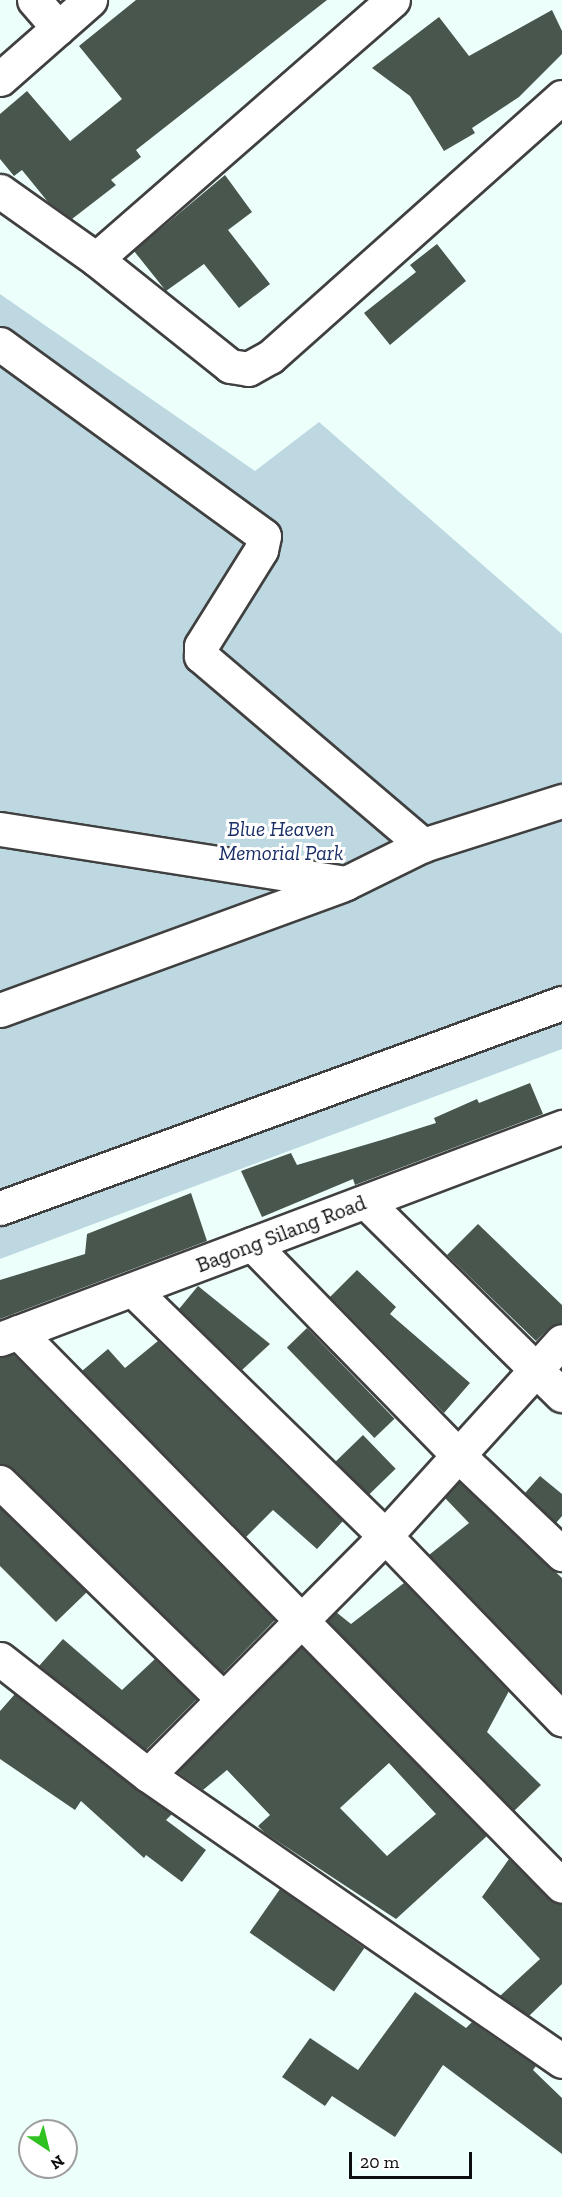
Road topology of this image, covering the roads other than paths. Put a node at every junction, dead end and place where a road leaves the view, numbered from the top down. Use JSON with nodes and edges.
{"nodes":[{"id":1,"x":34,"y":0,"type":"edge"},
{"id":2,"x":90,"y":0,"type":"edge"},
{"id":3,"x":393,"y":0,"type":"edge"},
{"id":4,"x":58,"y":28,"type":"junction"},
{"id":5,"x":0,"y":79,"type":"edge"},
{"id":6,"x":562,"y":97,"type":"edge"},
{"id":7,"x":0,"y":191,"type":"edge"},
{"id":8,"x":96,"y":259,"type":"junction"},
{"id":9,"x":0,"y":344,"type":"edge"},
{"id":10,"x":561,"y":808,"type":"edge"},
{"id":11,"x":0,"y":829,"type":"edge"},
{"id":12,"x":423,"y":845,"type":"junction"},
{"id":13,"x":346,"y":883,"type":"junction"},
{"id":14,"x":562,"y":1003,"type":"edge"},
{"id":15,"x":0,"y":1010,"type":"edge"},
{"id":16,"x":562,"y":1127,"type":"edge"},
{"id":17,"x":366,"y":1202,"type":"junction"},
{"id":18,"x":0,"y":1208,"type":"edge"},
{"id":19,"x":252,"y":1245,"type":"junction"},
{"id":20,"x":133,"y":1290,"type":"junction"},
{"id":21,"x":9,"y":1336,"type":"edge"},
{"id":22,"x":562,"y":1341,"type":"edge"},
{"id":23,"x":536,"y":1369,"type":"junction"},
{"id":24,"x":562,"y":1395,"type":"edge"},
{"id":25,"x":460,"y":1457,"type":"junction"},
{"id":26,"x":0,"y":1482,"type":"edge"},
{"id":27,"x":386,"y":1536,"type":"junction"},
{"id":28,"x":562,"y":1554,"type":"edge"},
{"id":29,"x":301,"y":1623,"type":"junction"},
{"id":30,"x":0,"y":1659,"type":"edge"},
{"id":31,"x":223,"y":1699,"type":"junction"},
{"id":32,"x":562,"y":1719,"type":"edge"},
{"id":33,"x":148,"y":1775,"type":"junction"},
{"id":34,"x":562,"y":1886,"type":"edge"},
{"id":35,"x":562,"y":2061,"type":"edge"}],
"edges":[{"from":1,"to":4,"type":"street"},
{"from":2,"to":4,"type":"street"},
{"from":3,"to":8,"type":"street"},
{"from":4,"to":5,"type":"street"},
{"from":6,"to":8,"type":"street"},
{"from":7,"to":8,"type":"street"},
{"from":9,"to":12,"type":"street"},
{"from":10,"to":12,"type":"street"},
{"from":11,"to":13,"type":"street"},
{"from":12,"to":13,"type":"street"},
{"from":13,"to":15,"type":"street"},
{"from":14,"to":18,"type":"street"},
{"from":16,"to":17,"type":"street","name":"Bagong Silang Road"},
{"from":17,"to":19,"type":"street","name":"Bagong Silang Road"},
{"from":17,"to":23,"type":"street"},
{"from":19,"to":20,"type":"street","name":"Bagong Silang Road"},
{"from":19,"to":25,"type":"street"},
{"from":20,"to":21,"type":"street","name":"Bagong Silang Road"},
{"from":20,"to":27,"type":"street"},
{"from":21,"to":29,"type":"street"},
{"from":22,"to":23,"type":"street"},
{"from":23,"to":24,"type":"street"},
{"from":23,"to":25,"type":"street"},
{"from":25,"to":27,"type":"street"},
{"from":25,"to":28,"type":"street"},
{"from":26,"to":31,"type":"street"},
{"from":27,"to":29,"type":"street"},
{"from":27,"to":32,"type":"street"},
{"from":29,"to":31,"type":"street"},
{"from":29,"to":34,"type":"street"},
{"from":30,"to":33,"type":"street"},
{"from":31,"to":33,"type":"street"},
{"from":33,"to":35,"type":"street"}]}
